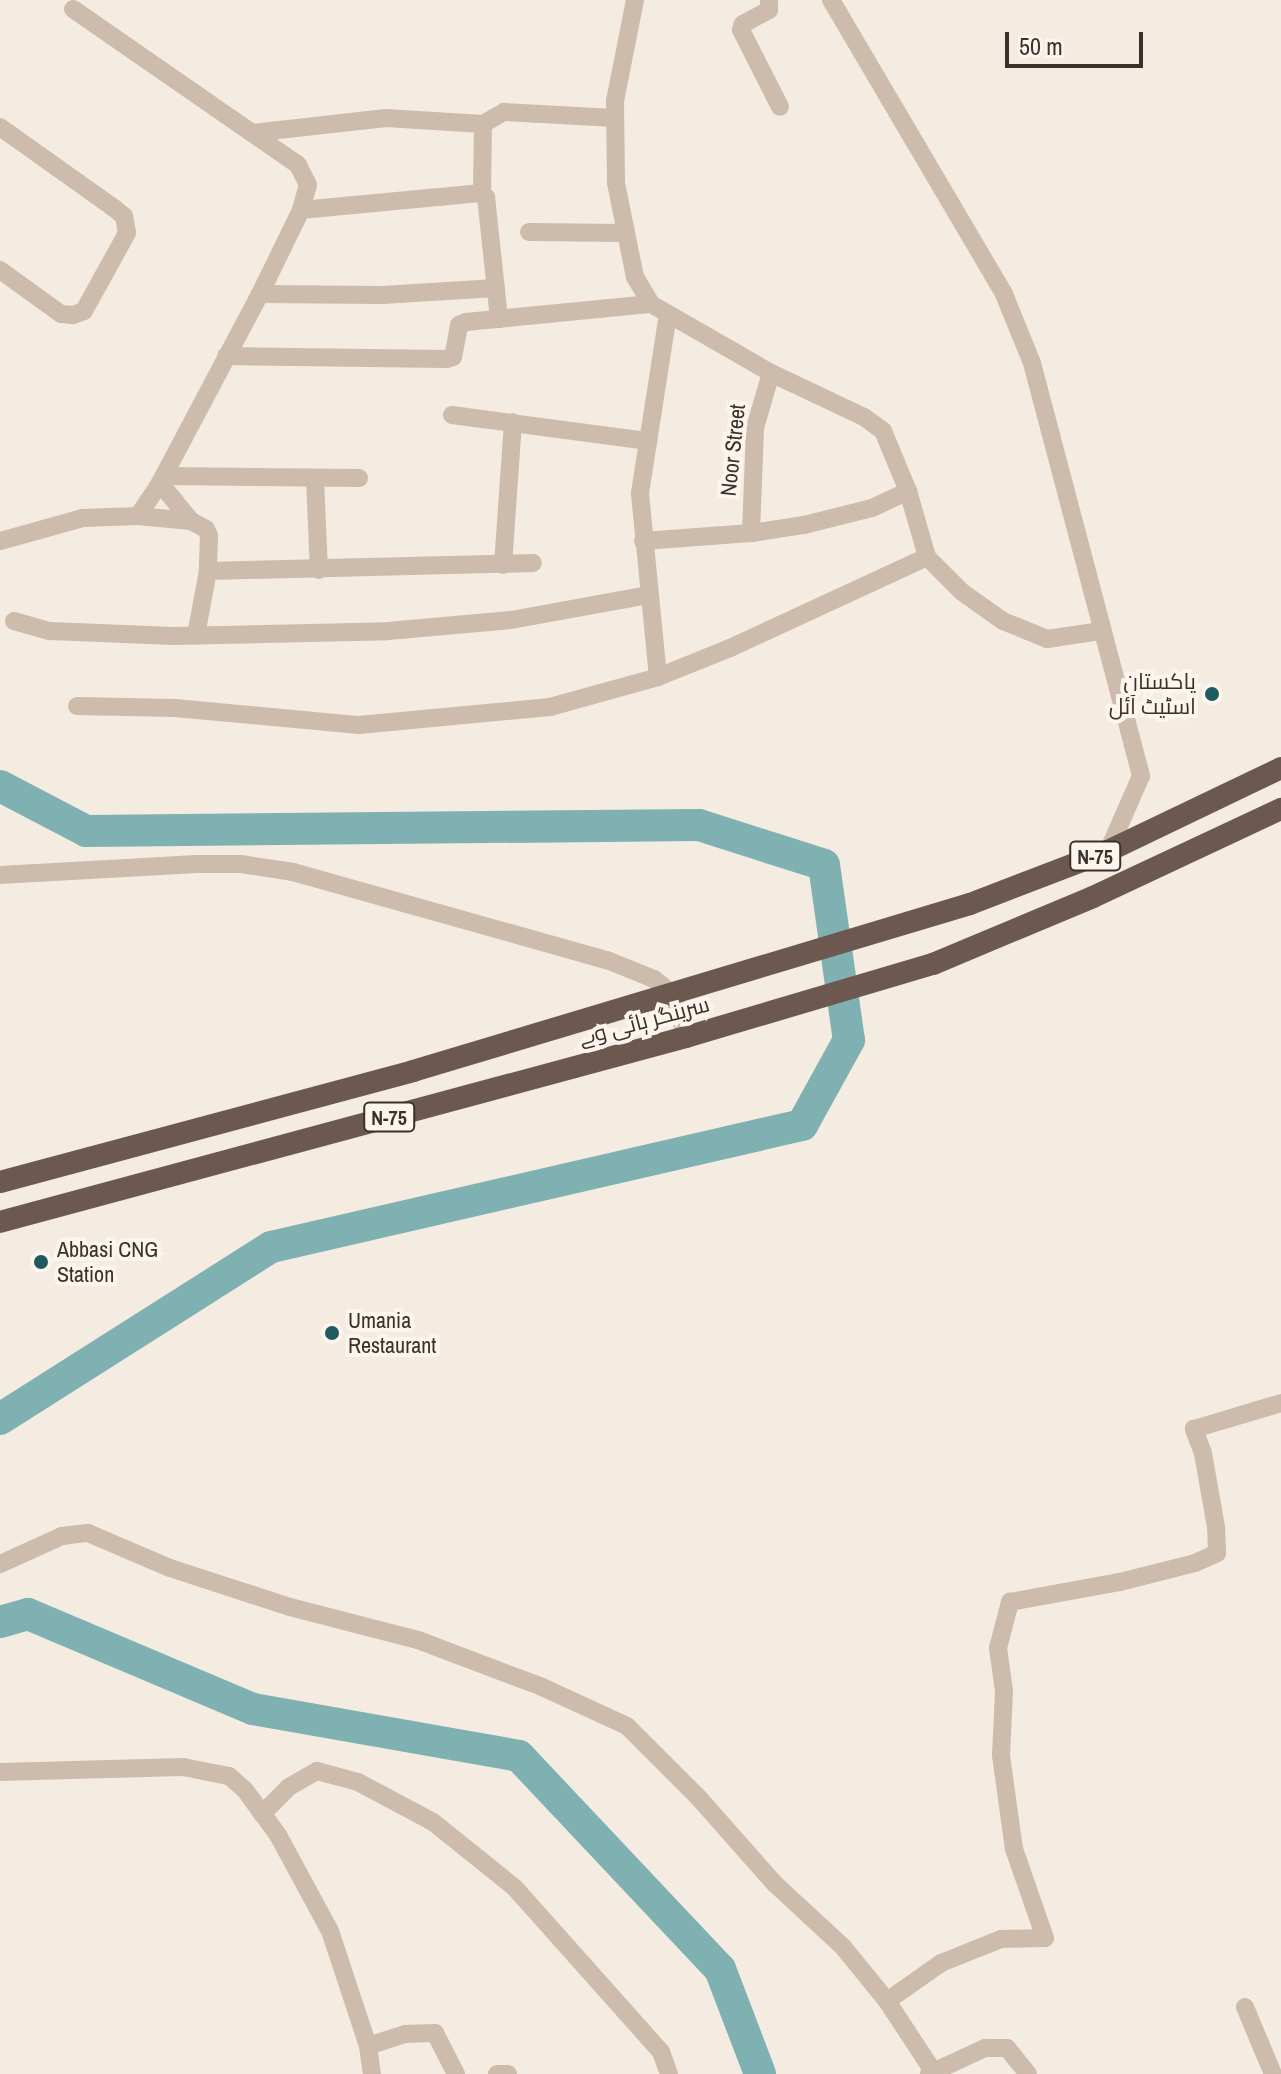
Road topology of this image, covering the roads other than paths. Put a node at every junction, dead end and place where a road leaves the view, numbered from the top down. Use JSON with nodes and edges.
{"nodes":[{"id":1,"x":635,"y":0,"type":"edge"},
{"id":2,"x":769,"y":0,"type":"edge"},
{"id":3,"x":831,"y":0,"type":"edge"},
{"id":4,"x":73,"y":9,"type":"dead end"},
{"id":5,"x":780,"y":107,"type":"dead end"},
{"id":6,"x":615,"y":118,"type":"junction"},
{"id":7,"x":483,"y":124,"type":"junction"},
{"id":8,"x":0,"y":127,"type":"edge"},
{"id":9,"x":252,"y":133,"type":"junction"},
{"id":10,"x":482,"y":193,"type":"junction"},
{"id":11,"x":301,"y":210,"type":"junction"},
{"id":12,"x":529,"y":232,"type":"dead end"},
{"id":13,"x":624,"y":233,"type":"junction"},
{"id":14,"x":0,"y":270,"type":"edge"},
{"id":15,"x":496,"y":288,"type":"junction"},
{"id":16,"x":260,"y":294,"type":"junction"},
{"id":17,"x":651,"y":304,"type":"junction"},
{"id":18,"x":668,"y":315,"type":"junction"},
{"id":19,"x":499,"y":319,"type":"junction"},
{"id":20,"x":226,"y":356,"type":"junction"},
{"id":21,"x":771,"y":373,"type":"junction"},
{"id":22,"x":452,"y":415,"type":"dead end"},
{"id":23,"x":513,"y":422,"type":"junction"},
{"id":24,"x":648,"y":441,"type":"junction"},
{"id":25,"x":359,"y":478,"type":"dead end"},
{"id":26,"x":162,"y":479,"type":"junction"},
{"id":27,"x":315,"y":479,"type":"junction"},
{"id":28,"x":908,"y":491,"type":"junction"},
{"id":29,"x":138,"y":516,"type":"junction"},
{"id":30,"x":191,"y":521,"type":"junction"},
{"id":31,"x":751,"y":533,"type":"junction"},
{"id":32,"x":0,"y":541,"type":"edge"},
{"id":33,"x":643,"y":541,"type":"junction"},
{"id":34,"x":927,"y":557,"type":"junction"},
{"id":35,"x":533,"y":563,"type":"dead end"},
{"id":36,"x":503,"y":565,"type":"junction"},
{"id":37,"x":319,"y":570,"type":"junction"},
{"id":38,"x":208,"y":571,"type":"junction"},
{"id":39,"x":648,"y":595,"type":"junction"},
{"id":40,"x":14,"y":621,"type":"dead end"},
{"id":41,"x":1101,"y":631,"type":"junction"},
{"id":42,"x":196,"y":635,"type":"junction"},
{"id":43,"x":658,"y":677,"type":"junction"},
{"id":44,"x":77,"y":706,"type":"dead end"},
{"id":45,"x":1281,"y":768,"type":"edge"},
{"id":46,"x":1281,"y":809,"type":"edge"},
{"id":47,"x":1108,"y":851,"type":"junction"},
{"id":48,"x":0,"y":875,"type":"edge"},
{"id":49,"x":674,"y":995,"type":"junction"},
{"id":50,"x":686,"y":1037,"type":"junction"},
{"id":51,"x":0,"y":1182,"type":"edge"},
{"id":52,"x":0,"y":1222,"type":"edge"},
{"id":53,"x":1281,"y":1403,"type":"edge"},
{"id":54,"x":0,"y":1564,"type":"edge"},
{"id":55,"x":0,"y":1772,"type":"edge"},
{"id":56,"x":262,"y":1814,"type":"junction"},
{"id":57,"x":887,"y":2001,"type":"junction"},
{"id":58,"x":1245,"y":2007,"type":"dead end"},
{"id":59,"x":368,"y":2046,"type":"junction"},
{"id":60,"x":931,"y":2073,"type":"edge"},
{"id":61,"x":372,"y":2074,"type":"edge"},
{"id":62,"x":456,"y":2074,"type":"edge"},
{"id":63,"x":497,"y":2074,"type":"edge"},
{"id":64,"x":508,"y":2074,"type":"edge"},
{"id":65,"x":669,"y":2074,"type":"edge"},
{"id":66,"x":1028,"y":2074,"type":"edge"},
{"id":67,"x":1273,"y":2074,"type":"edge"}],
"edges":[{"from":1,"to":6,"type":"street"},
{"from":2,"to":5,"type":"street"},
{"from":3,"to":41,"type":"street"},
{"from":4,"to":9,"type":"street"},
{"from":6,"to":7,"type":"street"},
{"from":6,"to":13,"type":"street"},
{"from":7,"to":9,"type":"street"},
{"from":7,"to":10,"type":"street"},
{"from":8,"to":14,"type":"street"},
{"from":9,"to":11,"type":"street"},
{"from":10,"to":11,"type":"street"},
{"from":10,"to":15,"type":"street"},
{"from":11,"to":16,"type":"street"},
{"from":12,"to":13,"type":"street"},
{"from":13,"to":17,"type":"street"},
{"from":15,"to":16,"type":"street"},
{"from":15,"to":19,"type":"street"},
{"from":16,"to":20,"type":"street"},
{"from":17,"to":18,"type":"street"},
{"from":17,"to":19,"type":"street"},
{"from":18,"to":21,"type":"street"},
{"from":18,"to":24,"type":"street"},
{"from":19,"to":20,"type":"street"},
{"from":20,"to":26,"type":"street"},
{"from":21,"to":28,"type":"street"},
{"from":21,"to":31,"type":"street","name":"Noor Street"},
{"from":22,"to":23,"type":"street"},
{"from":23,"to":24,"type":"street"},
{"from":23,"to":36,"type":"street"},
{"from":24,"to":33,"type":"street"},
{"from":25,"to":27,"type":"street"},
{"from":26,"to":27,"type":"street"},
{"from":26,"to":29,"type":"street"},
{"from":26,"to":30,"type":"street"},
{"from":27,"to":37,"type":"street"},
{"from":28,"to":31,"type":"street"},
{"from":28,"to":34,"type":"street"},
{"from":29,"to":30,"type":"street"},
{"from":29,"to":32,"type":"street"},
{"from":30,"to":38,"type":"street"},
{"from":31,"to":33,"type":"street"},
{"from":33,"to":39,"type":"street"},
{"from":34,"to":41,"type":"street"},
{"from":34,"to":43,"type":"street"},
{"from":35,"to":36,"type":"street"},
{"from":36,"to":37,"type":"street"},
{"from":37,"to":38,"type":"street"},
{"from":38,"to":42,"type":"street"},
{"from":39,"to":42,"type":"street"},
{"from":39,"to":43,"type":"street"},
{"from":40,"to":42,"type":"street"},
{"from":41,"to":47,"type":"street"},
{"from":43,"to":44,"type":"street"},
{"from":45,"to":47,"type":"highway","name":"سرینگر ہائی وے","number":"N-75"},
{"from":46,"to":50,"type":"highway","name":"سرینگر ہائی وے","number":"N-75"},
{"from":47,"to":49,"type":"highway","name":"سرینگر ہائی وے","number":"N-75"},
{"from":48,"to":49,"type":"street"},
{"from":49,"to":50,"type":"street"},
{"from":49,"to":51,"type":"highway","name":"سرینگر ہائی وے","number":"N-75"},
{"from":50,"to":52,"type":"highway","name":"سرینگر ہائی وے","number":"N-75"},
{"from":53,"to":57,"type":"street"},
{"from":54,"to":57,"type":"street"},
{"from":55,"to":56,"type":"street"},
{"from":56,"to":59,"type":"street"},
{"from":56,"to":65,"type":"street"},
{"from":57,"to":60,"type":"street"},
{"from":58,"to":67,"type":"street"},
{"from":59,"to":61,"type":"street"},
{"from":59,"to":62,"type":"street"},
{"from":60,"to":66,"type":"street"},
{"from":63,"to":64,"type":"street"}]}
